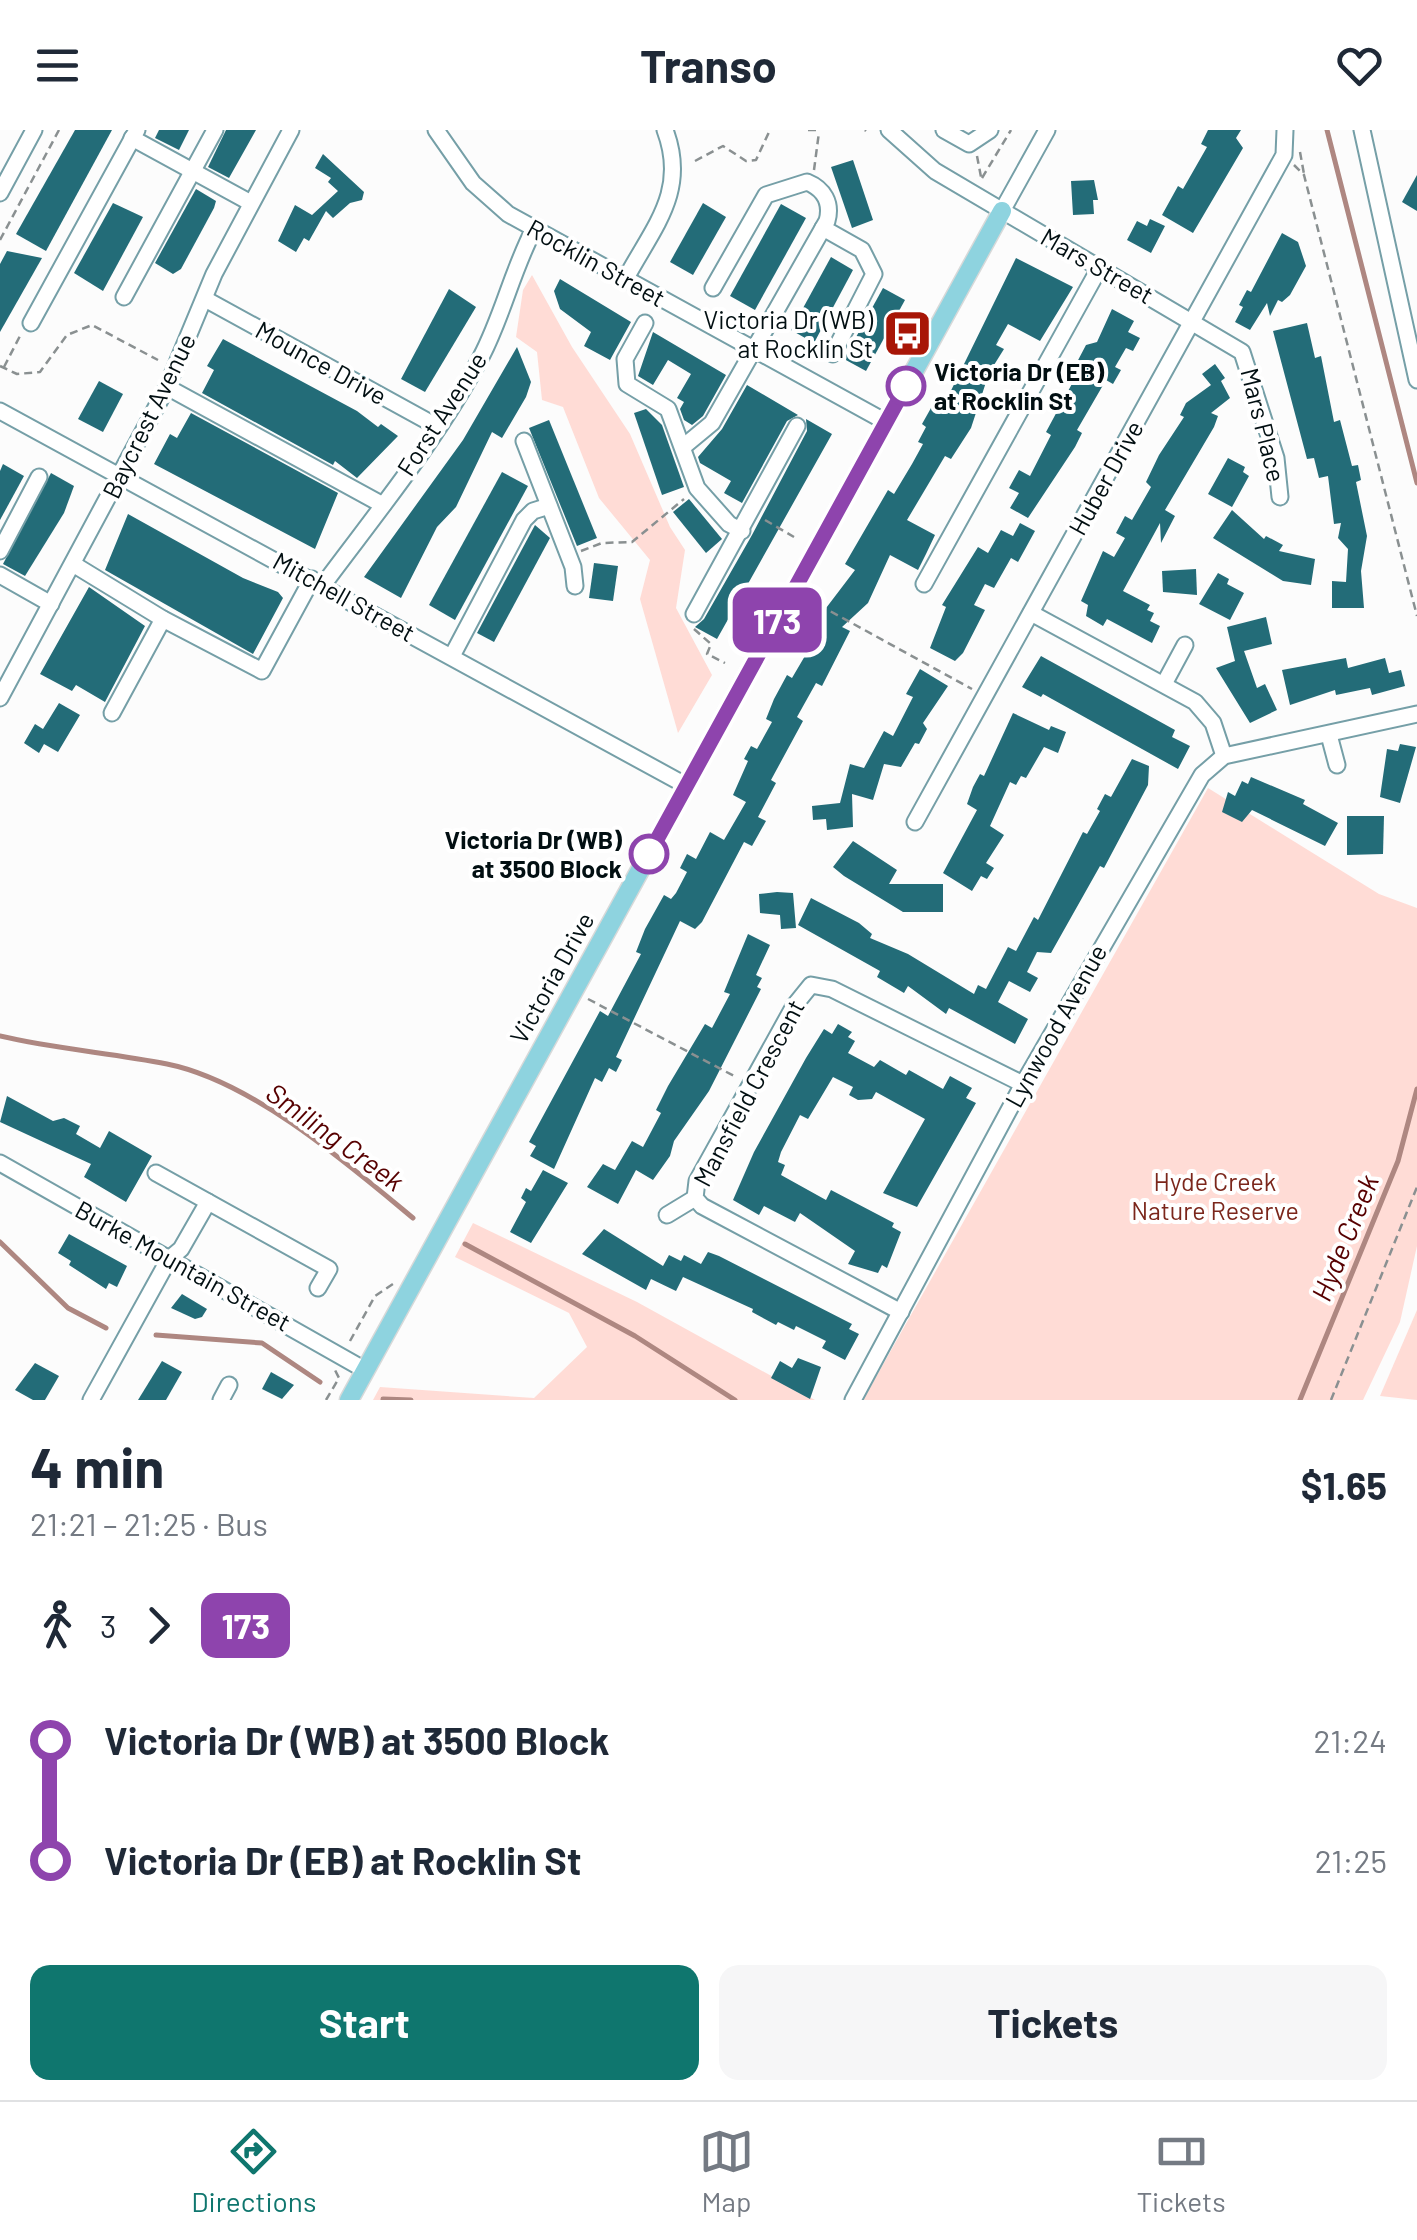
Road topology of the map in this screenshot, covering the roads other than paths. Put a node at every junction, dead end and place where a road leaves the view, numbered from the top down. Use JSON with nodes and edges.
{"nodes":[{"id":1,"x":34,"y":130,"type":"edge"},
{"id":2,"x":215,"y":130,"type":"edge"},
{"id":3,"x":291,"y":130,"type":"edge"},
{"id":4,"x":436,"y":130,"type":"edge"},
{"id":5,"x":665,"y":130,"type":"edge"},
{"id":6,"x":889,"y":130,"type":"edge"},
{"id":7,"x":944,"y":130,"type":"edge"},
{"id":8,"x":990,"y":130,"type":"edge"},
{"id":9,"x":1047,"y":130,"type":"edge"},
{"id":10,"x":1284,"y":130,"type":"edge"},
{"id":11,"x":1362,"y":130,"type":"edge"},
{"id":12,"x":135,"y":134,"type":"edge"},
{"id":13,"x":192,"y":171,"type":"junction"},
{"id":14,"x":0,"y":193,"type":"edge"},
{"id":15,"x":251,"y":204,"type":"junction"},
{"id":16,"x":1002,"y":212,"type":"junction"},
{"id":17,"x":824,"y":228,"type":"junction"},
{"id":18,"x":534,"y":229,"type":"junction"},
{"id":19,"x":1100,"y":267,"type":"junction"},
{"id":20,"x":626,"y":278,"type":"junction"},
{"id":21,"x":712,"y":288,"type":"dead end"},
{"id":22,"x":124,"y":297,"type":"dead end"},
{"id":23,"x":205,"y":299,"type":"junction"},
{"id":24,"x":1192,"y":322,"type":"junction"},
{"id":25,"x":31,"y":323,"type":"road end"},
{"id":26,"x":644,"y":323,"type":"dead end"},
{"id":27,"x":754,"y":350,"type":"junction"},
{"id":28,"x":832,"y":354,"type":"dead end"},
{"id":29,"x":1417,"y":380,"type":"edge"},
{"id":30,"x":166,"y":387,"type":"junction"},
{"id":31,"x":0,"y":411,"type":"edge"},
{"id":32,"x":886,"y":422,"type":"junction"},
{"id":33,"x":797,"y":426,"type":"dead end"},
{"id":34,"x":438,"y":427,"type":"junction"},
{"id":35,"x":524,"y":442,"type":"dead end"},
{"id":36,"x":683,"y":447,"type":"junction"},
{"id":37,"x":121,"y":476,"type":"junction"},
{"id":38,"x":39,"y":477,"type":"dead end"},
{"id":39,"x":1280,"y":497,"type":"dead end"},
{"id":40,"x":383,"y":506,"type":"junction"},
{"id":41,"x":550,"y":506,"type":"junction"},
{"id":42,"x":742,"y":531,"type":"junction"},
{"id":43,"x":0,"y":550,"type":"edge"},
{"id":44,"x":73,"y":564,"type":"junction"},
{"id":45,"x":0,"y":575,"type":"edge"},
{"id":46,"x":318,"y":582,"type":"junction"},
{"id":47,"x":924,"y":584,"type":"dead end"},
{"id":48,"x":575,"y":586,"type":"dead end"},
{"id":49,"x":51,"y":604,"type":"junction"},
{"id":50,"x":694,"y":614,"type":"dead end"},
{"id":51,"x":1031,"y":614,"type":"junction"},
{"id":52,"x":163,"y":619,"type":"junction"},
{"id":53,"x":1185,"y":645,"type":"dead end"},
{"id":54,"x":452,"y":656,"type":"junction"},
{"id":55,"x":1164,"y":684,"type":"junction"},
{"id":56,"x":0,"y":698,"type":"edge"},
{"id":57,"x":112,"y":713,"type":"dead end"},
{"id":58,"x":1417,"y":714,"type":"edge"},
{"id":59,"x":1329,"y":735,"type":"junction"},
{"id":60,"x":1224,"y":756,"type":"junction"},
{"id":61,"x":1337,"y":766,"type":"dead end"},
{"id":62,"x":686,"y":786,"type":"junction"},
{"id":63,"x":915,"y":822,"type":"dead end"},
{"id":64,"x":1023,"y":1084,"type":"junction"},
{"id":65,"x":0,"y":1163,"type":"edge"},
{"id":66,"x":156,"y":1173,"type":"dead end"},
{"id":67,"x":695,"y":1198,"type":"junction"},
{"id":68,"x":208,"y":1202,"type":"junction"},
{"id":69,"x":667,"y":1215,"type":"dead end"},
{"id":70,"x":170,"y":1259,"type":"junction"},
{"id":71,"x":318,"y":1288,"type":"dead end"},
{"id":72,"x":900,"y":1312,"type":"junction"},
{"id":73,"x":365,"y":1370,"type":"junction"},
{"id":74,"x":91,"y":1400,"type":"edge"},
{"id":75,"x":348,"y":1400,"type":"edge"},
{"id":76,"x":853,"y":1400,"type":"edge"}],
"edges":[{"from":1,"to":14,"type":"street"},
{"from":2,"to":13,"type":"street"},
{"from":3,"to":15,"type":"street","name":"Baycrest Avenue"},
{"from":4,"to":18,"type":"street","name":"Rocklin Street"},
{"from":5,"to":20,"type":"street"},
{"from":6,"to":16,"type":"street"},
{"from":7,"to":8,"type":"street"},
{"from":9,"to":16,"type":"street","name":"Victoria Drive"},
{"from":10,"to":24,"type":"street","name":"Huber Drive"},
{"from":11,"to":29,"type":"street"},
{"from":12,"to":13,"type":"street"},
{"from":12,"to":25,"type":"street"},
{"from":13,"to":15,"type":"street"},
{"from":13,"to":22,"type":"street"},
{"from":15,"to":23,"type":"street","name":"Baycrest Avenue"},
{"from":16,"to":19,"type":"street","name":"Mars Street"},
{"from":16,"to":32,"type":"main road","name":"Victoria Drive"},
{"from":17,"to":21,"type":"street"},
{"from":17,"to":27,"type":"street"},
{"from":17,"to":28,"type":"street"},
{"from":18,"to":20,"type":"street","name":"Rocklin Street"},
{"from":18,"to":34,"type":"street","name":"Forst Avenue"},
{"from":19,"to":24,"type":"street","name":"Mars Street"},
{"from":19,"to":47,"type":"street"},
{"from":20,"to":27,"type":"street","name":"Rocklin Street"},
{"from":23,"to":30,"type":"street","name":"Baycrest Avenue"},
{"from":23,"to":34,"type":"street","name":"Mounce Drive"},
{"from":24,"to":39,"type":"street","name":"Mars Place"},
{"from":24,"to":51,"type":"street","name":"Huber Drive"},
{"from":26,"to":36,"type":"street"},
{"from":27,"to":32,"type":"street","name":"Rocklin Street"},
{"from":27,"to":36,"type":"street"},
{"from":30,"to":37,"type":"street","name":"Baycrest Avenue"},
{"from":30,"to":40,"type":"street"},
{"from":31,"to":37,"type":"street","name":"Mitchell Street"},
{"from":32,"to":62,"type":"main road","name":"Victoria Drive"},
{"from":33,"to":42,"type":"street"},
{"from":34,"to":40,"type":"street","name":"Forst Avenue"},
{"from":35,"to":41,"type":"street"},
{"from":36,"to":42,"type":"street"},
{"from":37,"to":44,"type":"street","name":"Baycrest Avenue"},
{"from":37,"to":46,"type":"street","name":"Mitchell Street"},
{"from":38,"to":43,"type":"street"},
{"from":40,"to":46,"type":"street","name":"Forst Avenue"},
{"from":41,"to":48,"type":"street"},
{"from":41,"to":54,"type":"street"},
{"from":42,"to":50,"type":"street"},
{"from":44,"to":49,"type":"street","name":"Baycrest Avenue"},
{"from":44,"to":52,"type":"street"},
{"from":45,"to":49,"type":"street"},
{"from":46,"to":52,"type":"street","name":"Forst Avenue"},
{"from":46,"to":54,"type":"street","name":"Mitchell Street"},
{"from":49,"to":56,"type":"street","name":"Baycrest Avenue"},
{"from":51,"to":55,"type":"street"},
{"from":51,"to":63,"type":"street","name":"Huber Drive"},
{"from":52,"to":57,"type":"street"},
{"from":53,"to":55,"type":"street"},
{"from":54,"to":62,"type":"street","name":"Mitchell Street"},
{"from":55,"to":60,"type":"street"},
{"from":58,"to":59,"type":"street"},
{"from":59,"to":60,"type":"street"},
{"from":59,"to":61,"type":"street"},
{"from":60,"to":64,"type":"street","name":"Lynwood Avenue"},
{"from":62,"to":73,"type":"main road","name":"Victoria Drive"},
{"from":64,"to":67,"type":"street","name":"Mansfield Crescent"},
{"from":64,"to":72,"type":"street","name":"Lynwood Avenue"},
{"from":65,"to":70,"type":"street","name":"Burke Mountain Street"},
{"from":66,"to":68,"type":"street"},
{"from":67,"to":69,"type":"street","name":"Mansfield Crescent"},
{"from":67,"to":72,"type":"street","name":"Mansfield Crescent"},
{"from":68,"to":70,"type":"street"},
{"from":68,"to":71,"type":"street"},
{"from":70,"to":73,"type":"street","name":"Burke Mountain Street"},
{"from":70,"to":74,"type":"street"},
{"from":72,"to":76,"type":"street","name":"Lynwood Avenue"},
{"from":73,"to":75,"type":"main road","name":"Victoria Drive"}]}
